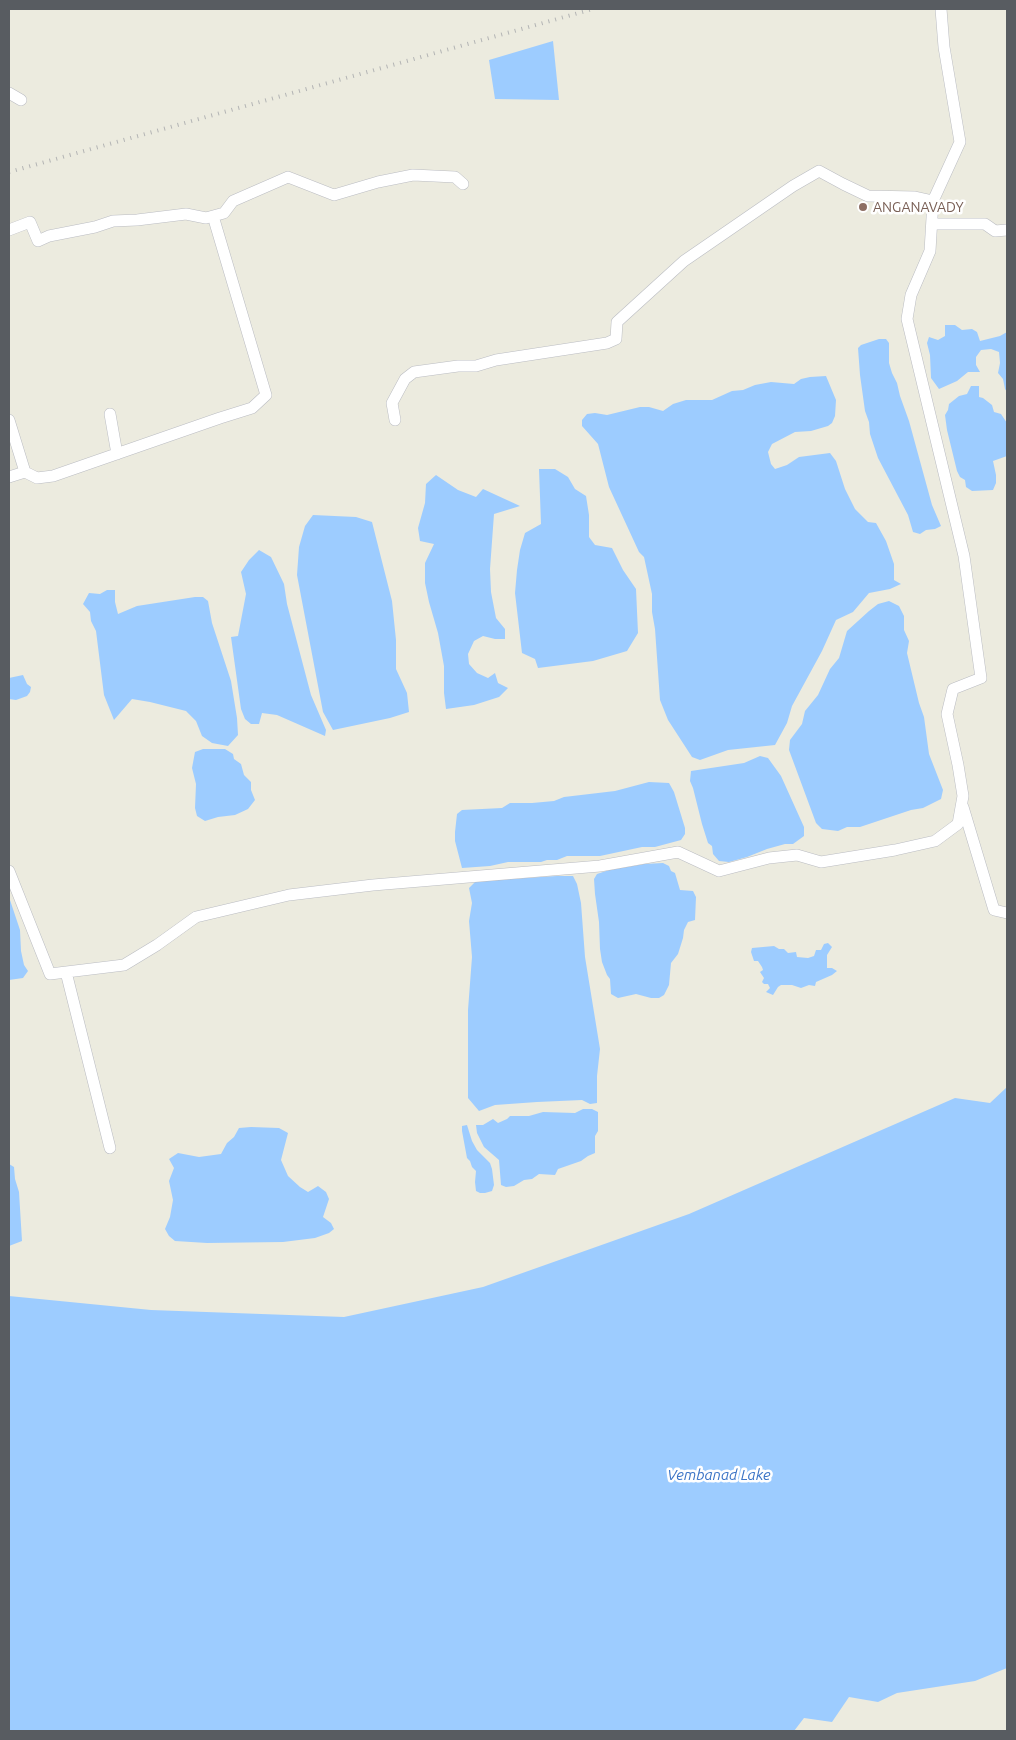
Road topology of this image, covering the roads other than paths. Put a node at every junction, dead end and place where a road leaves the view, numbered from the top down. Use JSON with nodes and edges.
{"nodes":[{"id":1,"x":941,"y":9,"type":"edge"},
{"id":2,"x":9,"y":94,"type":"edge"},
{"id":3,"x":20,"y":100,"type":"dead end"},
{"id":4,"x":463,"y":184,"type":"dead end"},
{"id":5,"x":933,"y":201,"type":"junction"},
{"id":6,"x":213,"y":216,"type":"junction"},
{"id":7,"x":932,"y":224,"type":"junction"},
{"id":8,"x":9,"y":230,"type":"edge"},
{"id":9,"x":1007,"y":230,"type":"edge"},
{"id":10,"x":110,"y":414,"type":"dead end"},
{"id":11,"x":9,"y":420,"type":"edge"},
{"id":12,"x":395,"y":420,"type":"dead end"},
{"id":13,"x":117,"y":454,"type":"junction"},
{"id":14,"x":25,"y":472,"type":"junction"},
{"id":15,"x":9,"y":477,"type":"edge"},
{"id":16,"x":962,"y":803,"type":"junction"},
{"id":17,"x":9,"y":871,"type":"edge"},
{"id":18,"x":1007,"y":912,"type":"edge"},
{"id":19,"x":66,"y":972,"type":"junction"},
{"id":20,"x":110,"y":1148,"type":"dead end"}],
"edges":[{"from":1,"to":5,"type":"street"},
{"from":2,"to":3,"type":"street"},
{"from":4,"to":6,"type":"street"},
{"from":5,"to":7,"type":"street"},
{"from":5,"to":12,"type":"street"},
{"from":6,"to":8,"type":"street"},
{"from":6,"to":13,"type":"street"},
{"from":7,"to":9,"type":"street"},
{"from":7,"to":16,"type":"street"},
{"from":10,"to":13,"type":"street"},
{"from":11,"to":14,"type":"street"},
{"from":13,"to":14,"type":"street"},
{"from":14,"to":15,"type":"street"},
{"from":16,"to":18,"type":"street"},
{"from":16,"to":19,"type":"street"},
{"from":17,"to":19,"type":"street"},
{"from":19,"to":20,"type":"street"}]}
